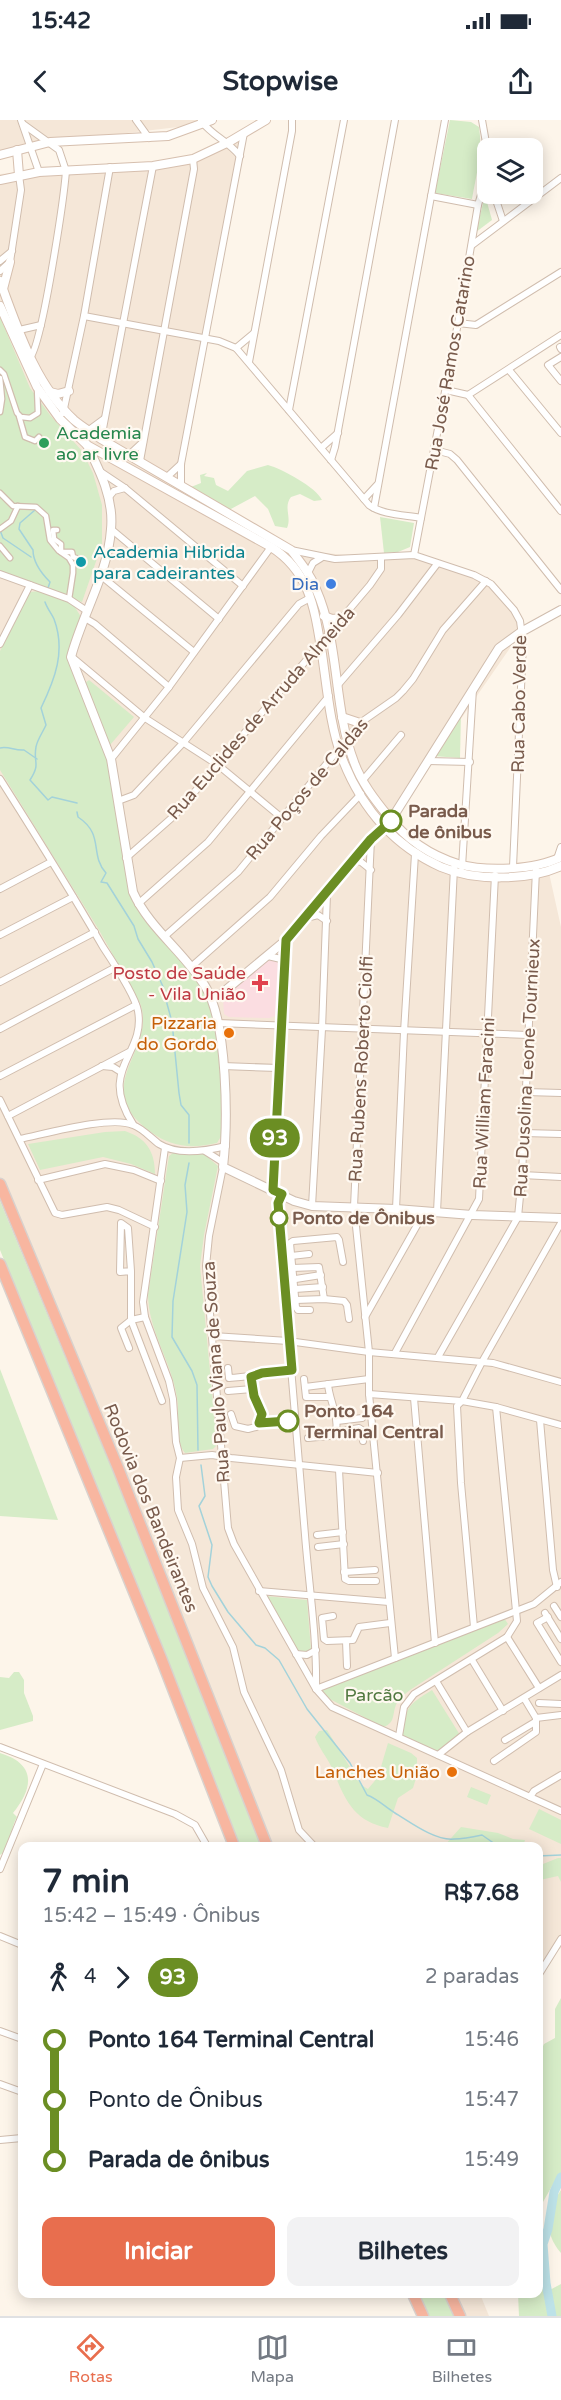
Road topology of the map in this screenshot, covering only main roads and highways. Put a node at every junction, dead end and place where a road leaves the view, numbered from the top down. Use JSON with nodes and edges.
{"nodes":[{"id":1,"x":212,"y":120,"type":"edge"},
{"id":2,"x":266,"y":120,"type":"edge"},
{"id":3,"x":202,"y":122,"type":"edge"},
{"id":4,"x":254,"y":122,"type":"edge"},
{"id":5,"x":17,"y":150,"type":"junction"},
{"id":6,"x":0,"y":155,"type":"edge"},
{"id":7,"x":19,"y":175,"type":"junction"},
{"id":8,"x":0,"y":180,"type":"edge"},
{"id":9,"x":10,"y":261,"type":"road end"},
{"id":10,"x":2,"y":285,"type":"edge"},
{"id":11,"x":0,"y":306,"type":"edge"},
{"id":12,"x":15,"y":332,"type":"junction"},
{"id":13,"x":28,"y":359,"type":"junction"},
{"id":14,"x":69,"y":391,"type":"road end"},
{"id":15,"x":50,"y":392,"type":"junction"},
{"id":16,"x":324,"y":616,"type":"junction"},
{"id":17,"x":342,"y":618,"type":"road end"},
{"id":18,"x":311,"y":655,"type":"road end"},
{"id":19,"x":322,"y":659,"type":"junction"},
{"id":20,"x":342,"y":717,"type":"junction"},
{"id":21,"x":360,"y":723,"type":"road end"},
{"id":22,"x":332,"y":759,"type":"road end"},
{"id":23,"x":343,"y":759,"type":"junction"},
{"id":24,"x":560,"y":860,"type":"edge"},
{"id":25,"x":458,"y":869,"type":"junction"},
{"id":26,"x":536,"y":871,"type":"junction"},
{"id":27,"x":495,"y":872,"type":"junction"},
{"id":28,"x":0,"y":1184,"type":"edge"},
{"id":29,"x":0,"y":1264,"type":"edge"},
{"id":30,"x":232,"y":1842,"type":"edge"},
{"id":31,"x":265,"y":1842,"type":"edge"},
{"id":32,"x":415,"y":2298,"type":"edge"},
{"id":33,"x":452,"y":2298,"type":"edge"},
{"id":34,"x":423,"y":2316,"type":"edge"},
{"id":35,"x":460,"y":2316,"type":"edge"}],
"edges":[{"from":1,"to":3,"type":"main road"},
{"from":2,"to":4,"type":"main road"},
{"from":3,"to":5,"type":"main road"},
{"from":4,"to":7,"type":"main road"},
{"from":5,"to":6,"type":"main road"},
{"from":5,"to":7,"type":"main road"},
{"from":7,"to":8,"type":"main road"},
{"from":9,"to":10,"type":"main road"},
{"from":10,"to":12,"type":"main road"},
{"from":11,"to":12,"type":"main road"},
{"from":12,"to":13,"type":"main road"},
{"from":13,"to":15,"type":"main road"},
{"from":13,"to":19,"type":"main road"},
{"from":14,"to":15,"type":"main road"},
{"from":15,"to":16,"type":"main road"},
{"from":16,"to":17,"type":"main road"},
{"from":16,"to":20,"type":"main road"},
{"from":18,"to":19,"type":"main road"},
{"from":19,"to":23,"type":"main road"},
{"from":20,"to":21,"type":"main road"},
{"from":20,"to":25,"type":"main road"},
{"from":22,"to":23,"type":"main road"},
{"from":23,"to":25,"type":"main road"},
{"from":24,"to":26,"type":"main road"},
{"from":25,"to":27,"type":"main road"},
{"from":26,"to":27,"type":"main road"},
{"from":26,"to":27,"type":"main road"},
{"from":28,"to":31,"type":"highway","name":"Rodovia dos Bandeirantes"},
{"from":29,"to":30,"type":"highway"},
{"from":32,"to":34,"type":"highway"},
{"from":33,"to":35,"type":"highway"}]}
